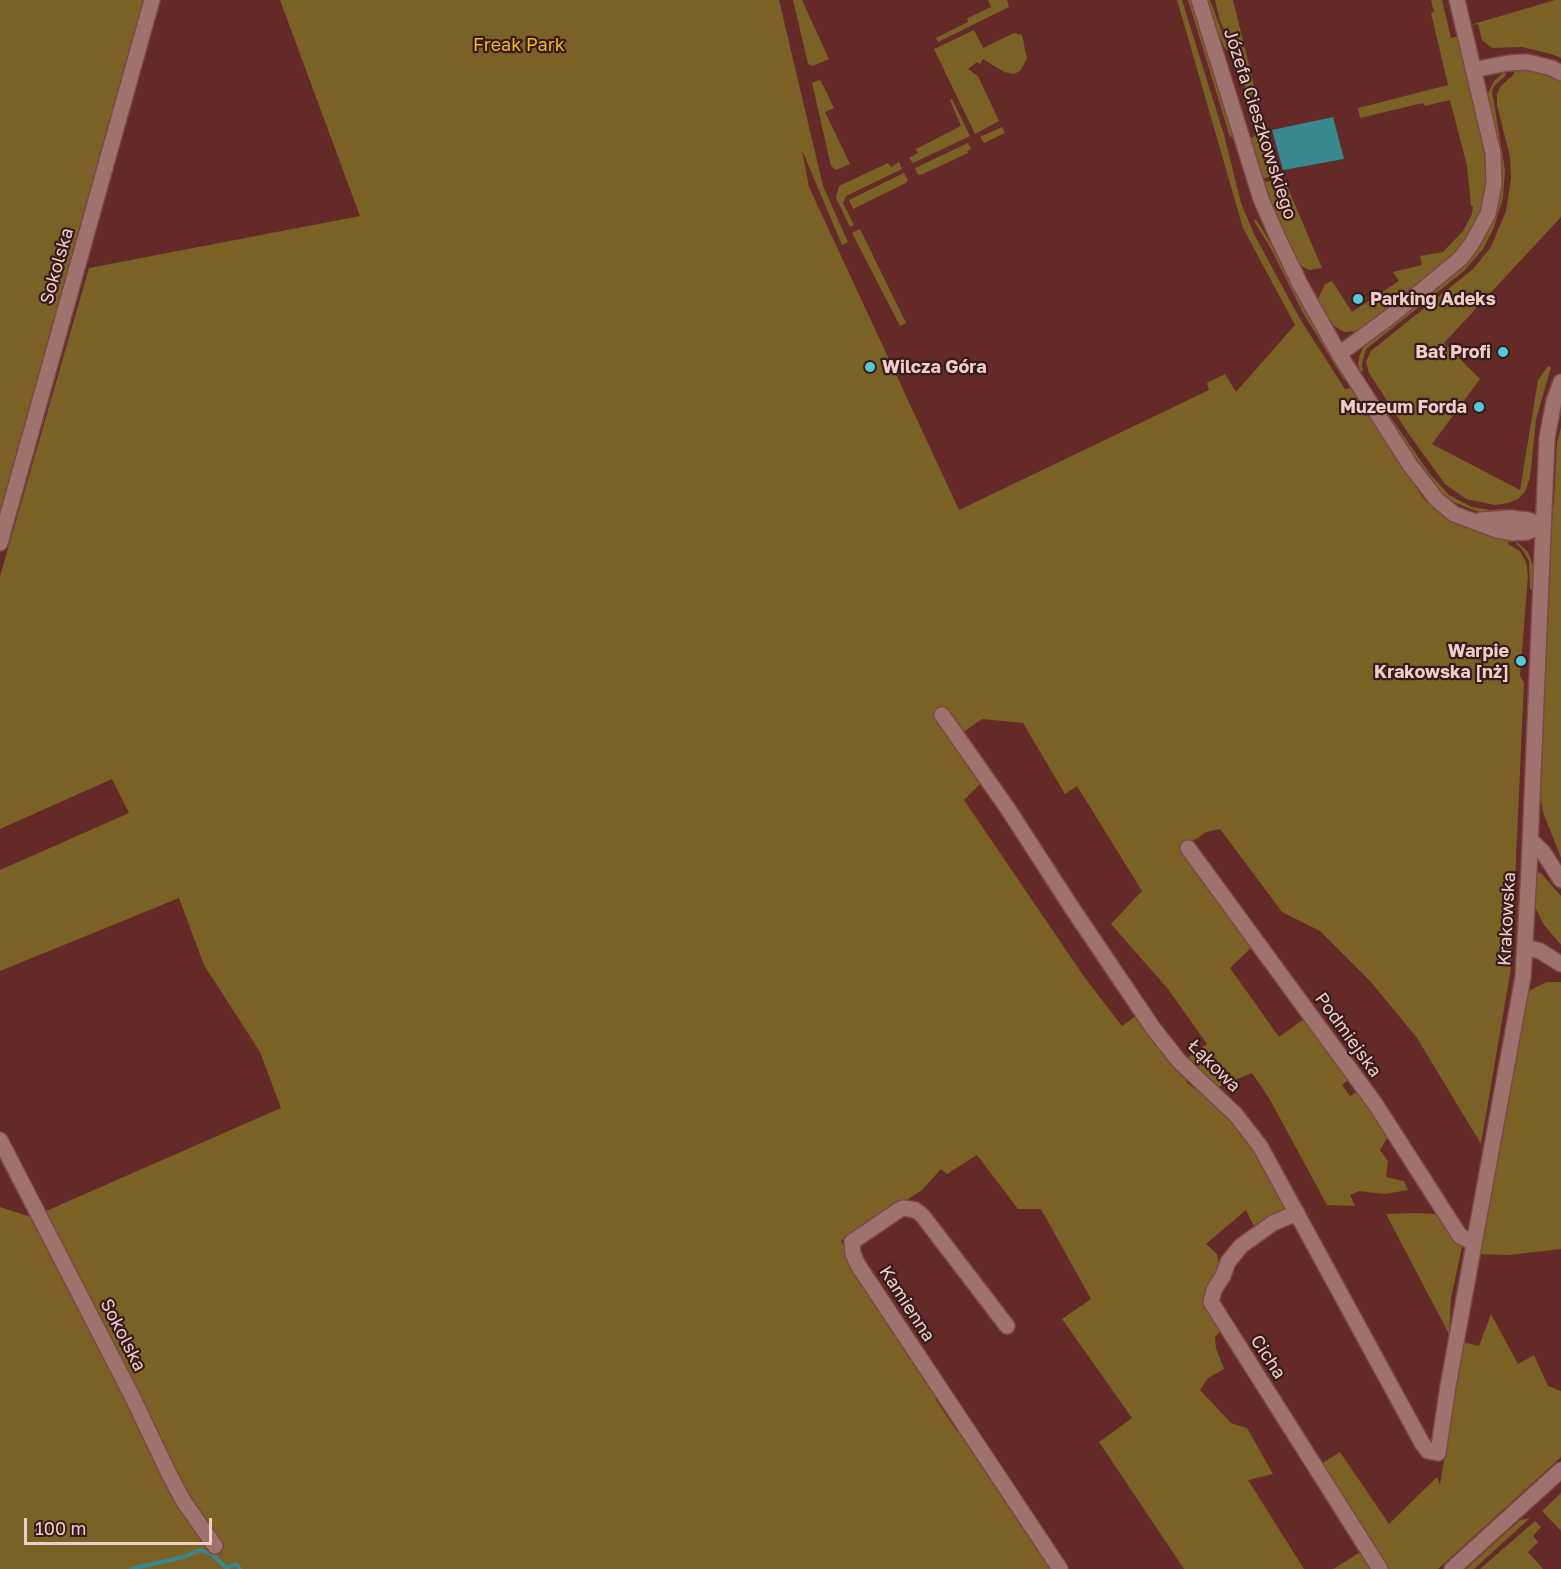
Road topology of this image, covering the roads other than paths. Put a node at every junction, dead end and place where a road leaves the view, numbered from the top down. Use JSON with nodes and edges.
{"nodes":[{"id":1,"x":152,"y":0,"type":"edge"},
{"id":2,"x":1199,"y":0,"type":"edge"},
{"id":3,"x":1457,"y":0,"type":"edge"},
{"id":4,"x":1473,"y":70,"type":"junction"},
{"id":5,"x":1561,"y":73,"type":"edge"},
{"id":6,"x":1339,"y":354,"type":"junction"},
{"id":7,"x":1561,"y":382,"type":"edge"},
{"id":8,"x":1543,"y":526,"type":"junction"},
{"id":9,"x":1,"y":533,"type":"edge"},
{"id":10,"x":942,"y":715,"type":"dead end"},
{"id":11,"x":1531,"y":840,"type":"junction"},
{"id":12,"x":1188,"y":848,"type":"dead end"},
{"id":13,"x":1561,"y":880,"type":"edge"},
{"id":14,"x":1526,"y":947,"type":"junction"},
{"id":15,"x":1561,"y":964,"type":"edge"},
{"id":16,"x":0,"y":1140,"type":"edge"},
{"id":17,"x":1296,"y":1213,"type":"junction"},
{"id":18,"x":1474,"y":1243,"type":"junction"},
{"id":19,"x":1007,"y":1326,"type":"dead end"},
{"id":20,"x":1438,"y":1453,"type":"joint"},
{"id":21,"x":1561,"y":1470,"type":"edge"},
{"id":22,"x":215,"y":1546,"type":"dead end"},
{"id":23,"x":1060,"y":1569,"type":"edge"},
{"id":24,"x":1380,"y":1569,"type":"edge"},
{"id":25,"x":1452,"y":1569,"type":"edge"}],
"edges":[{"from":1,"to":9,"type":"street","name":"Sokolska"},
{"from":2,"to":6,"type":"street","name":"Józefa Cieszkowskiego"},
{"from":3,"to":4,"type":"street"},
{"from":4,"to":5,"type":"street"},
{"from":4,"to":6,"type":"street"},
{"from":6,"to":8,"type":"street","name":"Józefa Cieszkowskiego"},
{"from":7,"to":8,"type":"street","name":"Krakowska"},
{"from":8,"to":11,"type":"street","name":"Krakowska"},
{"from":10,"to":17,"type":"street","name":"Łąkowa"},
{"from":11,"to":13,"type":"street"},
{"from":11,"to":14,"type":"street","name":"Krakowska"},
{"from":12,"to":18,"type":"street","name":"Podmiejska"},
{"from":14,"to":15,"type":"street"},
{"from":14,"to":18,"type":"street","name":"Krakowska"},
{"from":16,"to":22,"type":"street","name":"Sokolska"},
{"from":17,"to":20,"type":"street","name":"Łąkowa"},
{"from":17,"to":24,"type":"street","name":"Cicha"},
{"from":18,"to":20,"type":"street","name":"Krakowska"},
{"from":19,"to":23,"type":"street","name":"Kamienna"},
{"from":21,"to":25,"type":"street"}]}
